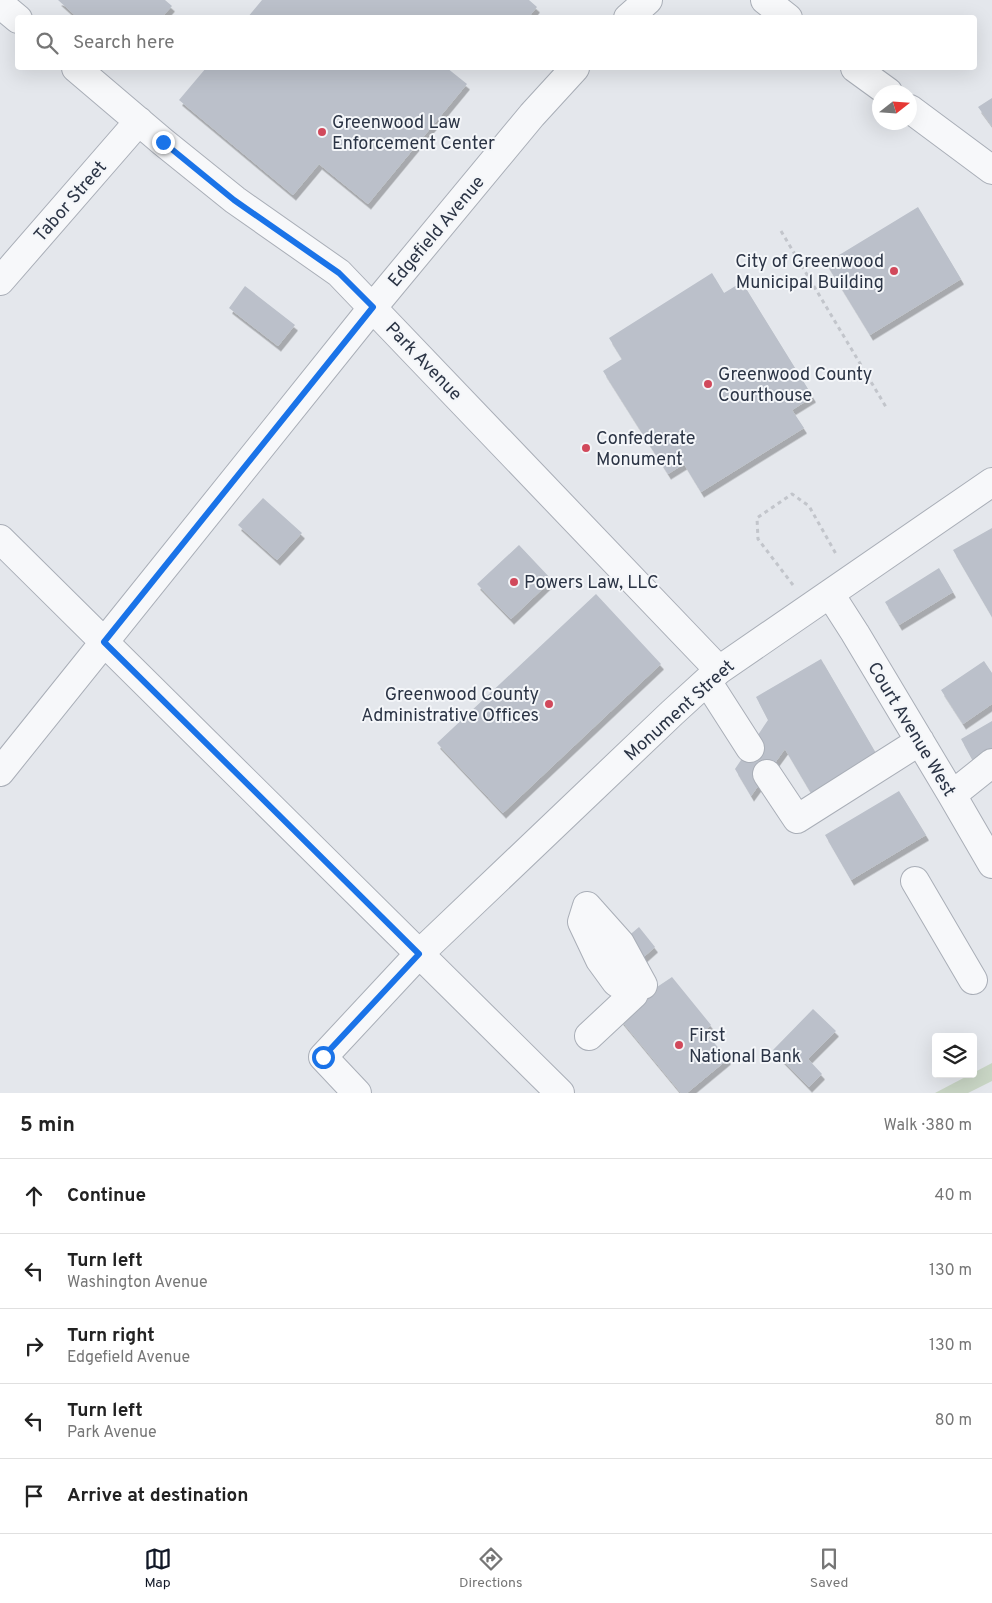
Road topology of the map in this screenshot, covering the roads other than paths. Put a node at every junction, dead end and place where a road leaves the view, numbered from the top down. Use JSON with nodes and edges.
{"nodes":[{"id":1,"x":648,"y":0,"type":"edge"},
{"id":2,"x":765,"y":0,"type":"edge"},
{"id":3,"x":0,"y":4,"type":"edge"},
{"id":4,"x":631,"y":15,"type":"edge"},
{"id":5,"x":784,"y":15,"type":"edge"},
{"id":6,"x":15,"y":16,"type":"edge"},
{"id":7,"x":78,"y":70,"type":"edge"},
{"id":8,"x":573,"y":70,"type":"edge"},
{"id":9,"x":858,"y":70,"type":"edge"},
{"id":10,"x":878,"y":85,"type":"edge"},
{"id":11,"x":917,"y":114,"type":"edge"},
{"id":12,"x":139,"y":121,"type":"junction"},
{"id":13,"x":992,"y":170,"type":"edge"},
{"id":14,"x":0,"y":281,"type":"edge"},
{"id":15,"x":373,"y":307,"type":"junction"},
{"id":16,"x":992,"y":482,"type":"edge"},
{"id":17,"x":0,"y":539,"type":"edge"},
{"id":18,"x":830,"y":594,"type":"junction"},
{"id":19,"x":104,"y":642,"type":"junction"},
{"id":20,"x":713,"y":676,"type":"junction"},
{"id":21,"x":920,"y":741,"type":"junction"},
{"id":22,"x":750,"y":748,"type":"dead end"},
{"id":23,"x":992,"y":763,"type":"edge"},
{"id":24,"x":0,"y":772,"type":"edge"},
{"id":25,"x":767,"y":774,"type":"dead end"},
{"id":26,"x":952,"y":795,"type":"junction"},
{"id":27,"x":992,"y":864,"type":"edge"},
{"id":28,"x":915,"y":881,"type":"dead end"},
{"id":29,"x":612,"y":950,"type":"dead end"},
{"id":30,"x":419,"y":954,"type":"junction"},
{"id":31,"x":973,"y":980,"type":"dead end"},
{"id":32,"x":589,"y":1036,"type":"dead end"},
{"id":33,"x":357,"y":1093,"type":"edge"},
{"id":34,"x":560,"y":1093,"type":"edge"}],
"edges":[{"from":1,"to":4,"type":"street"},
{"from":2,"to":5,"type":"street"},
{"from":3,"to":6,"type":"street"},
{"from":7,"to":12,"type":"street","name":"Park Avenue"},
{"from":8,"to":15,"type":"street","name":"Edgefield Avenue"},
{"from":9,"to":10,"type":"street"},
{"from":11,"to":13,"type":"street"},
{"from":12,"to":14,"type":"street","name":"Tabor Street"},
{"from":12,"to":15,"type":"street","name":"Park Avenue"},
{"from":15,"to":19,"type":"street","name":"Edgefield Avenue"},
{"from":15,"to":20,"type":"street","name":"Park Avenue"},
{"from":16,"to":18,"type":"street","name":"Monument Street"},
{"from":17,"to":19,"type":"street"},
{"from":18,"to":20,"type":"street","name":"Monument Street"},
{"from":18,"to":21,"type":"street","name":"Court Avenue West"},
{"from":19,"to":24,"type":"street","name":"Edgefield Avenue"},
{"from":19,"to":30,"type":"street"},
{"from":20,"to":22,"type":"street","name":"Park Avenue"},
{"from":20,"to":30,"type":"street","name":"Monument Street"},
{"from":21,"to":25,"type":"street"},
{"from":21,"to":26,"type":"street","name":"Court Avenue West"},
{"from":23,"to":26,"type":"street"},
{"from":26,"to":27,"type":"street","name":"Court Avenue West"},
{"from":28,"to":31,"type":"street"},
{"from":29,"to":32,"type":"street"},
{"from":30,"to":33,"type":"street","name":"Monument Street"},
{"from":30,"to":34,"type":"street"}]}
